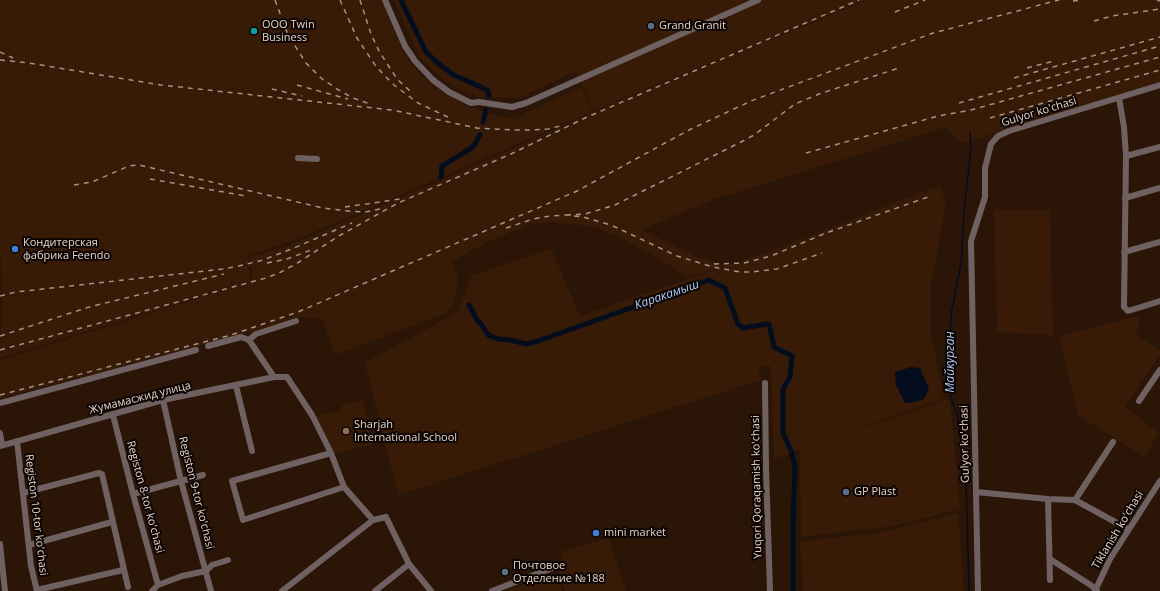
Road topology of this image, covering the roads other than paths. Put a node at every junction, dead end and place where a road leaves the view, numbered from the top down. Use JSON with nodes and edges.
{"nodes":[{"id":1,"x":385,"y":0,"type":"edge"},
{"id":2,"x":758,"y":0,"type":"edge"},
{"id":3,"x":1160,"y":85,"type":"edge"},
{"id":4,"x":1119,"y":98,"type":"junction"},
{"id":5,"x":1160,"y":147,"type":"edge"},
{"id":6,"x":1126,"y":156,"type":"junction"},
{"id":7,"x":298,"y":158,"type":"dead end"},
{"id":8,"x":317,"y":159,"type":"dead end"},
{"id":9,"x":1160,"y":188,"type":"edge"},
{"id":10,"x":1125,"y":198,"type":"junction"},
{"id":11,"x":1160,"y":242,"type":"edge"},
{"id":12,"x":1124,"y":252,"type":"junction"},
{"id":13,"x":1160,"y":301,"type":"edge"},
{"id":14,"x":296,"y":321,"type":"dead end"},
{"id":15,"x":249,"y":340,"type":"junction"},
{"id":16,"x":208,"y":346,"type":"dead end"},
{"id":17,"x":196,"y":350,"type":"dead end"},
{"id":18,"x":1160,"y":370,"type":"edge"},
{"id":19,"x":274,"y":377,"type":"junction"},
{"id":20,"x":765,"y":383,"type":"dead end"},
{"id":21,"x":236,"y":386,"type":"junction"},
{"id":22,"x":163,"y":400,"type":"junction"},
{"id":23,"x":1139,"y":401,"type":"dead end"},
{"id":24,"x":0,"y":403,"type":"edge"},
{"id":25,"x":113,"y":415,"type":"junction"},
{"id":26,"x":0,"y":433,"type":"edge"},
{"id":27,"x":17,"y":441,"type":"junction"},
{"id":28,"x":1113,"y":442,"type":"dead end"},
{"id":29,"x":1,"y":446,"type":"edge"},
{"id":30,"x":252,"y":451,"type":"dead end"},
{"id":31,"x":331,"y":453,"type":"junction"},
{"id":32,"x":202,"y":475,"type":"dead end"},
{"id":33,"x":181,"y":481,"type":"junction"},
{"id":34,"x":1160,"y":481,"type":"edge"},
{"id":35,"x":344,"y":488,"type":"junction"},
{"id":36,"x":976,"y":492,"type":"junction"},
{"id":37,"x":23,"y":493,"type":"junction"},
{"id":38,"x":133,"y":494,"type":"junction"},
{"id":39,"x":1048,"y":499,"type":"junction"},
{"id":40,"x":1075,"y":500,"type":"junction"},
{"id":41,"x":389,"y":510,"type":"dead end"},
{"id":42,"x":386,"y":517,"type":"junction"},
{"id":43,"x":373,"y":520,"type":"junction"},
{"id":44,"x":112,"y":522,"type":"junction"},
{"id":45,"x":1128,"y":529,"type":"junction"},
{"id":46,"x":0,"y":544,"type":"edge"},
{"id":47,"x":29,"y":545,"type":"junction"},
{"id":48,"x":1050,"y":559,"type":"junction"},
{"id":49,"x":228,"y":560,"type":"dead end"},
{"id":50,"x":409,"y":564,"type":"junction"},
{"id":51,"x":560,"y":565,"type":"dead end"},
{"id":52,"x":123,"y":570,"type":"junction"},
{"id":53,"x":206,"y":571,"type":"junction"},
{"id":54,"x":1050,"y":580,"type":"dead end"},
{"id":55,"x":158,"y":585,"type":"junction"},
{"id":56,"x":128,"y":587,"type":"dead end"},
{"id":57,"x":1096,"y":590,"type":"edge"},
{"id":58,"x":5,"y":591,"type":"edge"},
{"id":59,"x":37,"y":591,"type":"edge"},
{"id":60,"x":152,"y":591,"type":"edge"},
{"id":61,"x":211,"y":591,"type":"edge"},
{"id":62,"x":282,"y":591,"type":"edge"},
{"id":63,"x":375,"y":591,"type":"edge"},
{"id":64,"x":431,"y":591,"type":"edge"},
{"id":65,"x":492,"y":591,"type":"edge"},
{"id":66,"x":770,"y":591,"type":"edge"},
{"id":67,"x":978,"y":591,"type":"edge"}],
"edges":[{"from":1,"to":2,"type":"street"},
{"from":3,"to":4,"type":"street","name":"Gulyor ko'chasi"},
{"from":4,"to":6,"type":"street"},
{"from":4,"to":36,"type":"street","name":"Gulyor ko'chasi"},
{"from":5,"to":6,"type":"street"},
{"from":6,"to":10,"type":"street"},
{"from":7,"to":8,"type":"street"},
{"from":9,"to":10,"type":"street"},
{"from":10,"to":12,"type":"street"},
{"from":11,"to":12,"type":"street"},
{"from":12,"to":13,"type":"street"},
{"from":14,"to":15,"type":"street"},
{"from":15,"to":16,"type":"street"},
{"from":15,"to":19,"type":"street"},
{"from":17,"to":24,"type":"street"},
{"from":18,"to":23,"type":"street"},
{"from":19,"to":21,"type":"street","name":"Жумамасжид улица"},
{"from":19,"to":31,"type":"street","name":"Жумамасжид улица"},
{"from":20,"to":66,"type":"street","name":"Yuqori Qoraqamish ko'chasi"},
{"from":21,"to":22,"type":"street","name":"Жумамасжид улица"},
{"from":21,"to":30,"type":"street"},
{"from":22,"to":25,"type":"street","name":"Жумамасжид улица"},
{"from":22,"to":33,"type":"street","name":"Registon 9-tor ko'chasi"},
{"from":25,"to":27,"type":"street","name":"Жумамасжид улица"},
{"from":25,"to":38,"type":"street","name":"Registon 8-tor ko'chasi"},
{"from":26,"to":29,"type":"street"},
{"from":27,"to":29,"type":"street","name":"Жумамасжид улица"},
{"from":27,"to":37,"type":"street","name":"Registon 10-tor ko'chasi"},
{"from":28,"to":40,"type":"street"},
{"from":31,"to":35,"type":"street"},
{"from":31,"to":35,"type":"street"},
{"from":32,"to":33,"type":"street"},
{"from":33,"to":38,"type":"street"},
{"from":33,"to":53,"type":"street","name":"Registon 9-tor ko'chasi"},
{"from":34,"to":45,"type":"street","name":"Tiklanish ko'chasi"},
{"from":35,"to":43,"type":"street"},
{"from":36,"to":39,"type":"street"},
{"from":36,"to":67,"type":"street","name":"Gulyor ko'chasi"},
{"from":37,"to":44,"type":"street"},
{"from":37,"to":47,"type":"street","name":"Registon 10-tor ko'chasi"},
{"from":38,"to":55,"type":"street","name":"Registon 8-tor ko'chasi"},
{"from":39,"to":40,"type":"street"},
{"from":39,"to":48,"type":"street"},
{"from":40,"to":45,"type":"street"},
{"from":41,"to":42,"type":"street"},
{"from":42,"to":43,"type":"street"},
{"from":42,"to":50,"type":"street"},
{"from":43,"to":62,"type":"street"},
{"from":44,"to":47,"type":"street"},
{"from":44,"to":52,"type":"street"},
{"from":45,"to":57,"type":"street","name":"Tiklanish ko'chasi"},
{"from":46,"to":58,"type":"street"},
{"from":47,"to":59,"type":"street","name":"Registon 10-tor ko'chasi"},
{"from":48,"to":54,"type":"street"},
{"from":48,"to":57,"type":"street"},
{"from":49,"to":53,"type":"street"},
{"from":50,"to":63,"type":"street"},
{"from":50,"to":64,"type":"street"},
{"from":51,"to":65,"type":"street"},
{"from":52,"to":56,"type":"street"},
{"from":52,"to":59,"type":"street"},
{"from":53,"to":55,"type":"street"},
{"from":53,"to":61,"type":"street","name":"Registon 9-tor ko'chasi"},
{"from":55,"to":60,"type":"street"}]}
